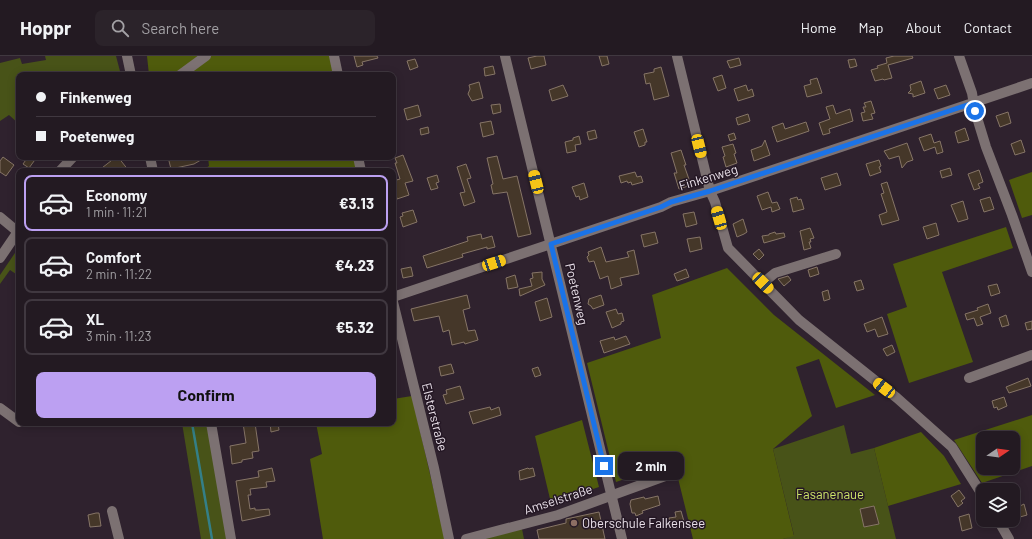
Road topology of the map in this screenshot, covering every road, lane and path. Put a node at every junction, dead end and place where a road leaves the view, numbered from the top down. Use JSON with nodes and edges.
{"nodes":[{"id":1,"x":127,"y":56,"type":"edge"},
{"id":2,"x":206,"y":56,"type":"edge"},
{"id":3,"x":334,"y":56,"type":"edge"},
{"id":4,"x":505,"y":56,"type":"edge"},
{"id":5,"x":677,"y":56,"type":"edge"},
{"id":6,"x":959,"y":56,"type":"edge"},
{"id":7,"x":130,"y":72,"type":"edge"},
{"id":8,"x":184,"y":72,"type":"edge"},
{"id":9,"x":337,"y":72,"type":"edge"},
{"id":10,"x":1032,"y":83,"type":"edge"},
{"id":11,"x":973,"y":103,"type":"junction"},
{"id":12,"x":70,"y":160,"type":"edge"},
{"id":13,"x":63,"y":168,"type":"edge"},
{"id":14,"x":710,"y":191,"type":"junction"},
{"id":15,"x":0,"y":217,"type":"edge"},
{"id":16,"x":16,"y":229,"type":"edge"},
{"id":17,"x":16,"y":234,"type":"edge"},
{"id":18,"x":551,"y":244,"type":"junction"},
{"id":19,"x":836,"y":254,"type":"dead end"},
{"id":20,"x":0,"y":257,"type":"edge"},
{"id":21,"x":1032,"y":272,"type":"edge"},
{"id":22,"x":763,"y":283,"type":"junction"},
{"id":23,"x":396,"y":296,"type":"edge"},
{"id":24,"x":396,"y":314,"type":"edge"},
{"id":25,"x":1032,"y":355,"type":"edge"},
{"id":26,"x":969,"y":378,"type":"dead end"},
{"id":27,"x":0,"y":408,"type":"edge"},
{"id":28,"x":16,"y":420,"type":"edge"},
{"id":29,"x":212,"y":426,"type":"edge"},
{"id":30,"x":679,"y":471,"type":"dead end"},
{"id":31,"x":976,"y":485,"type":"edge"},
{"id":32,"x":611,"y":495,"type":"junction"},
{"id":33,"x":112,"y":511,"type":"dead end"},
{"id":34,"x":1002,"y":527,"type":"edge"},
{"id":35,"x":119,"y":539,"type":"edge"},
{"id":36,"x":231,"y":539,"type":"edge"},
{"id":37,"x":449,"y":539,"type":"edge"},
{"id":38,"x":466,"y":539,"type":"edge"},
{"id":39,"x":622,"y":539,"type":"edge"},
{"id":40,"x":1009,"y":539,"type":"edge"}],
"edges":[{"from":1,"to":7,"type":"street"},
{"from":2,"to":8,"type":"street"},
{"from":3,"to":9,"type":"street"},
{"from":4,"to":18,"type":"street","name":"Poetenweg"},
{"from":5,"to":14,"type":"street"},
{"from":6,"to":11,"type":"street"},
{"from":10,"to":11,"type":"street","name":"Finkenweg"},
{"from":11,"to":14,"type":"street","name":"Finkenweg"},
{"from":11,"to":21,"type":"street"},
{"from":12,"to":13,"type":"street"},
{"from":14,"to":18,"type":"street","name":"Finkenweg"},
{"from":14,"to":22,"type":"street"},
{"from":15,"to":16,"type":"street"},
{"from":17,"to":20,"type":"street"},
{"from":18,"to":23,"type":"street","name":"Finkenweg"},
{"from":18,"to":32,"type":"street","name":"Poetenweg"},
{"from":19,"to":22,"type":"street"},
{"from":22,"to":31,"type":"street"},
{"from":24,"to":37,"type":"street","name":"Elsterstraße"},
{"from":25,"to":26,"type":"street"},
{"from":27,"to":28,"type":"street"},
{"from":29,"to":36,"type":"street"},
{"from":30,"to":32,"type":"street","name":"Amselstraße"},
{"from":32,"to":38,"type":"street","name":"Amselstraße"},
{"from":32,"to":39,"type":"street","name":"Poetenweg"},
{"from":33,"to":35,"type":"street"},
{"from":34,"to":40,"type":"street"}]}
